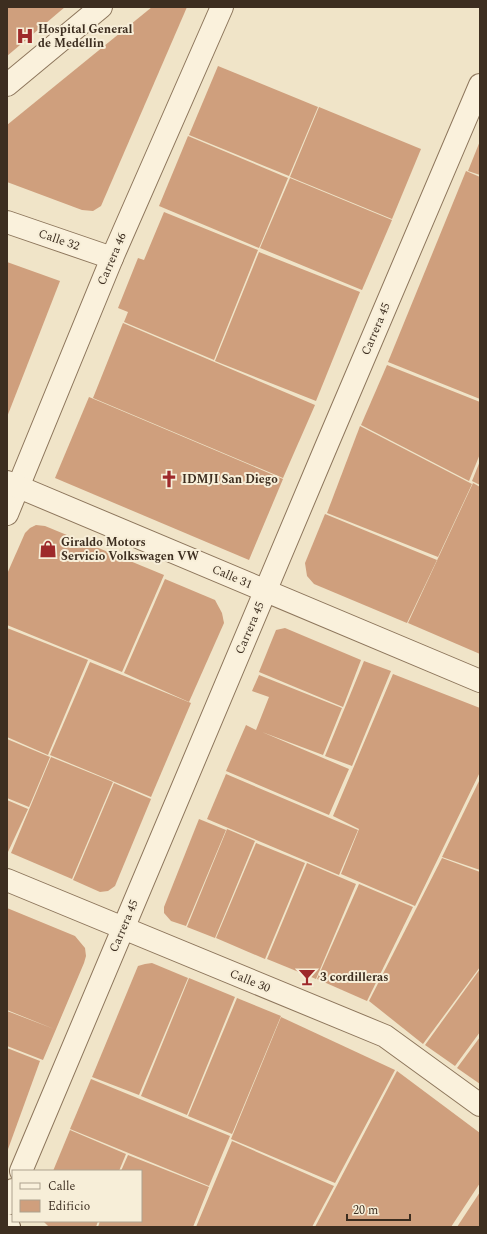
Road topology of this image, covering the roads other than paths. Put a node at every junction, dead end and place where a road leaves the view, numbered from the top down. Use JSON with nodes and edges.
{"nodes":[{"id":1,"x":101,"y":7,"type":"edge"},
{"id":2,"x":222,"y":7,"type":"edge"},
{"id":3,"x":480,"y":84,"type":"edge"},
{"id":4,"x":7,"y":85,"type":"edge"},
{"id":5,"x":7,"y":222,"type":"edge"},
{"id":6,"x":112,"y":258,"type":"junction"},
{"id":7,"x":13,"y":484,"type":"edge"},
{"id":8,"x":7,"y":514,"type":"edge"},
{"id":9,"x":266,"y":591,"type":"junction"},
{"id":10,"x":480,"y":681,"type":"edge"},
{"id":11,"x":7,"y":880,"type":"edge"},
{"id":12,"x":124,"y":928,"type":"junction"},
{"id":13,"x":480,"y":1105,"type":"edge"},
{"id":14,"x":21,"y":1170,"type":"edge"},
{"id":15,"x":12,"y":1192,"type":"edge"},
{"id":16,"x":7,"y":1204,"type":"edge"}],
"edges":[{"from":1,"to":4,"type":"street"},
{"from":2,"to":6,"type":"street","name":"Carrera 46"},
{"from":3,"to":9,"type":"street","name":"Carrera 45"},
{"from":5,"to":6,"type":"street","name":"Calle 32"},
{"from":6,"to":7,"type":"street","name":"Carrera 46"},
{"from":7,"to":8,"type":"street","name":"Carrera 46"},
{"from":7,"to":9,"type":"street","name":"Calle 31"},
{"from":9,"to":10,"type":"street","name":"Calle 31"},
{"from":9,"to":12,"type":"street","name":"Carrera 45"},
{"from":11,"to":12,"type":"street","name":"Calle 30"},
{"from":12,"to":13,"type":"street","name":"Calle 30"},
{"from":12,"to":14,"type":"street","name":"Carrera 45"},
{"from":15,"to":16,"type":"street"}]}
